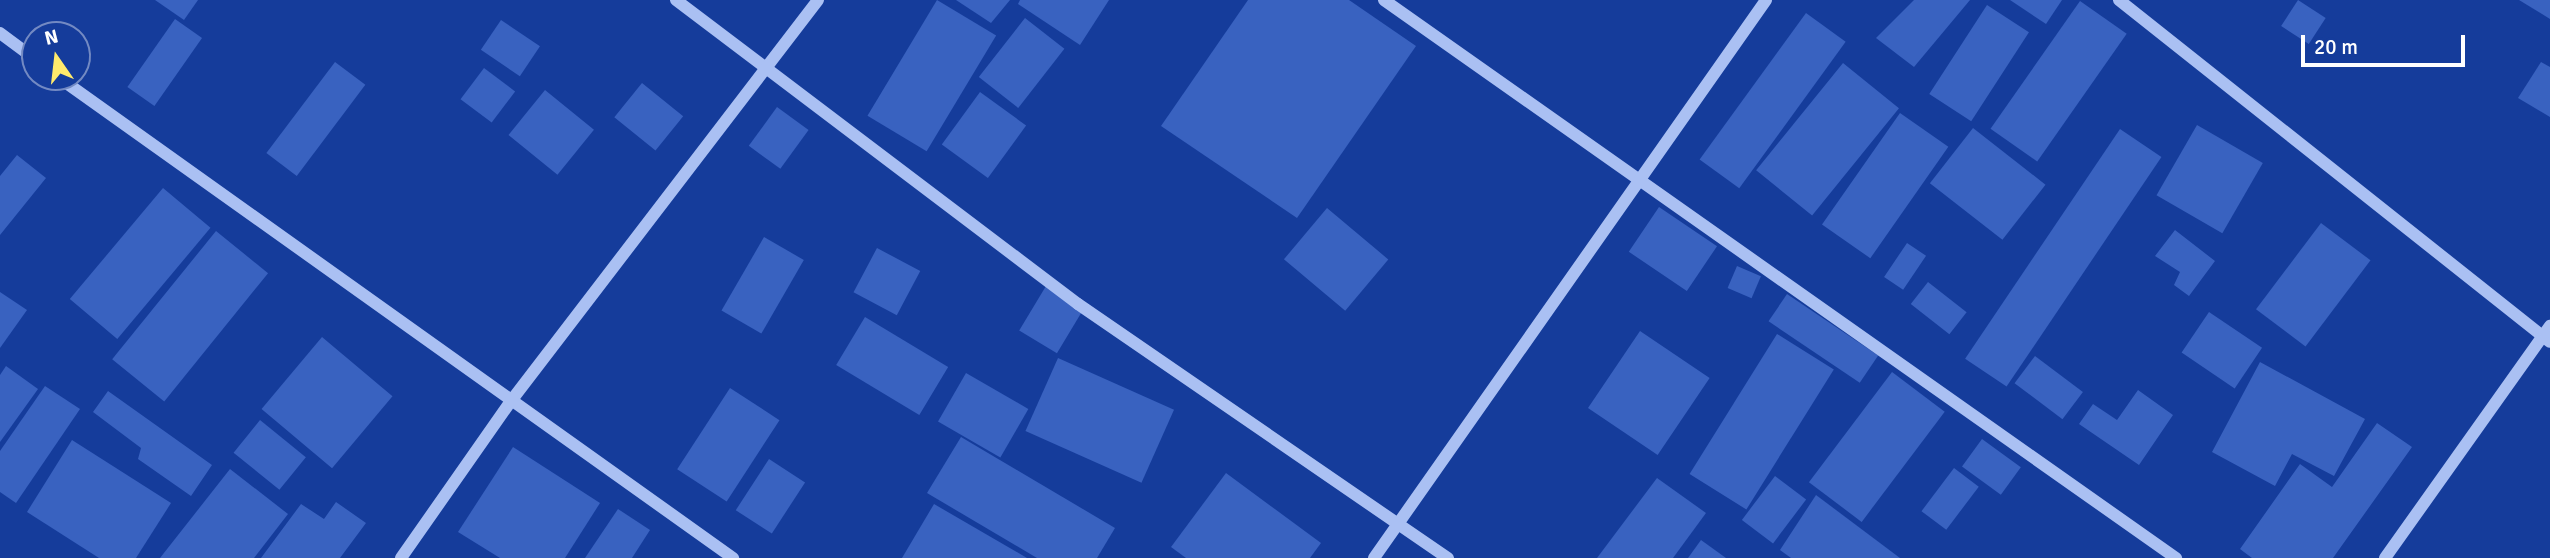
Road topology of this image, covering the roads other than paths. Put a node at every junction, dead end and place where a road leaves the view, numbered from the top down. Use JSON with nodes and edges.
{"nodes":[{"id":1,"x":676,"y":0,"type":"edge"},
{"id":2,"x":818,"y":0,"type":"edge"},
{"id":3,"x":1384,"y":0,"type":"edge"},
{"id":4,"x":1766,"y":0,"type":"edge"},
{"id":5,"x":2119,"y":0,"type":"edge"},
{"id":6,"x":0,"y":33,"type":"edge"},
{"id":7,"x":21,"y":49,"type":"edge"},
{"id":8,"x":766,"y":70,"type":"junction"},
{"id":9,"x":78,"y":91,"type":"edge"},
{"id":10,"x":1637,"y":182,"type":"junction"},
{"id":11,"x":2548,"y":335,"type":"edge"},
{"id":12,"x":511,"y":401,"type":"junction"},
{"id":13,"x":1399,"y":523,"type":"junction"},
{"id":14,"x":401,"y":558,"type":"edge"},
{"id":15,"x":733,"y":558,"type":"edge"},
{"id":16,"x":1374,"y":558,"type":"edge"},
{"id":17,"x":1448,"y":558,"type":"edge"},
{"id":18,"x":2176,"y":558,"type":"edge"},
{"id":19,"x":2385,"y":558,"type":"edge"}],
"edges":[{"from":1,"to":8,"type":"street"},
{"from":2,"to":8,"type":"street"},
{"from":3,"to":10,"type":"street"},
{"from":4,"to":10,"type":"street"},
{"from":5,"to":11,"type":"street"},
{"from":6,"to":7,"type":"street"},
{"from":8,"to":12,"type":"street"},
{"from":8,"to":13,"type":"street"},
{"from":9,"to":12,"type":"street"},
{"from":10,"to":13,"type":"street"},
{"from":10,"to":18,"type":"street"},
{"from":11,"to":19,"type":"street"},
{"from":12,"to":14,"type":"street"},
{"from":12,"to":15,"type":"street"},
{"from":13,"to":16,"type":"street"},
{"from":13,"to":17,"type":"street"}]}
